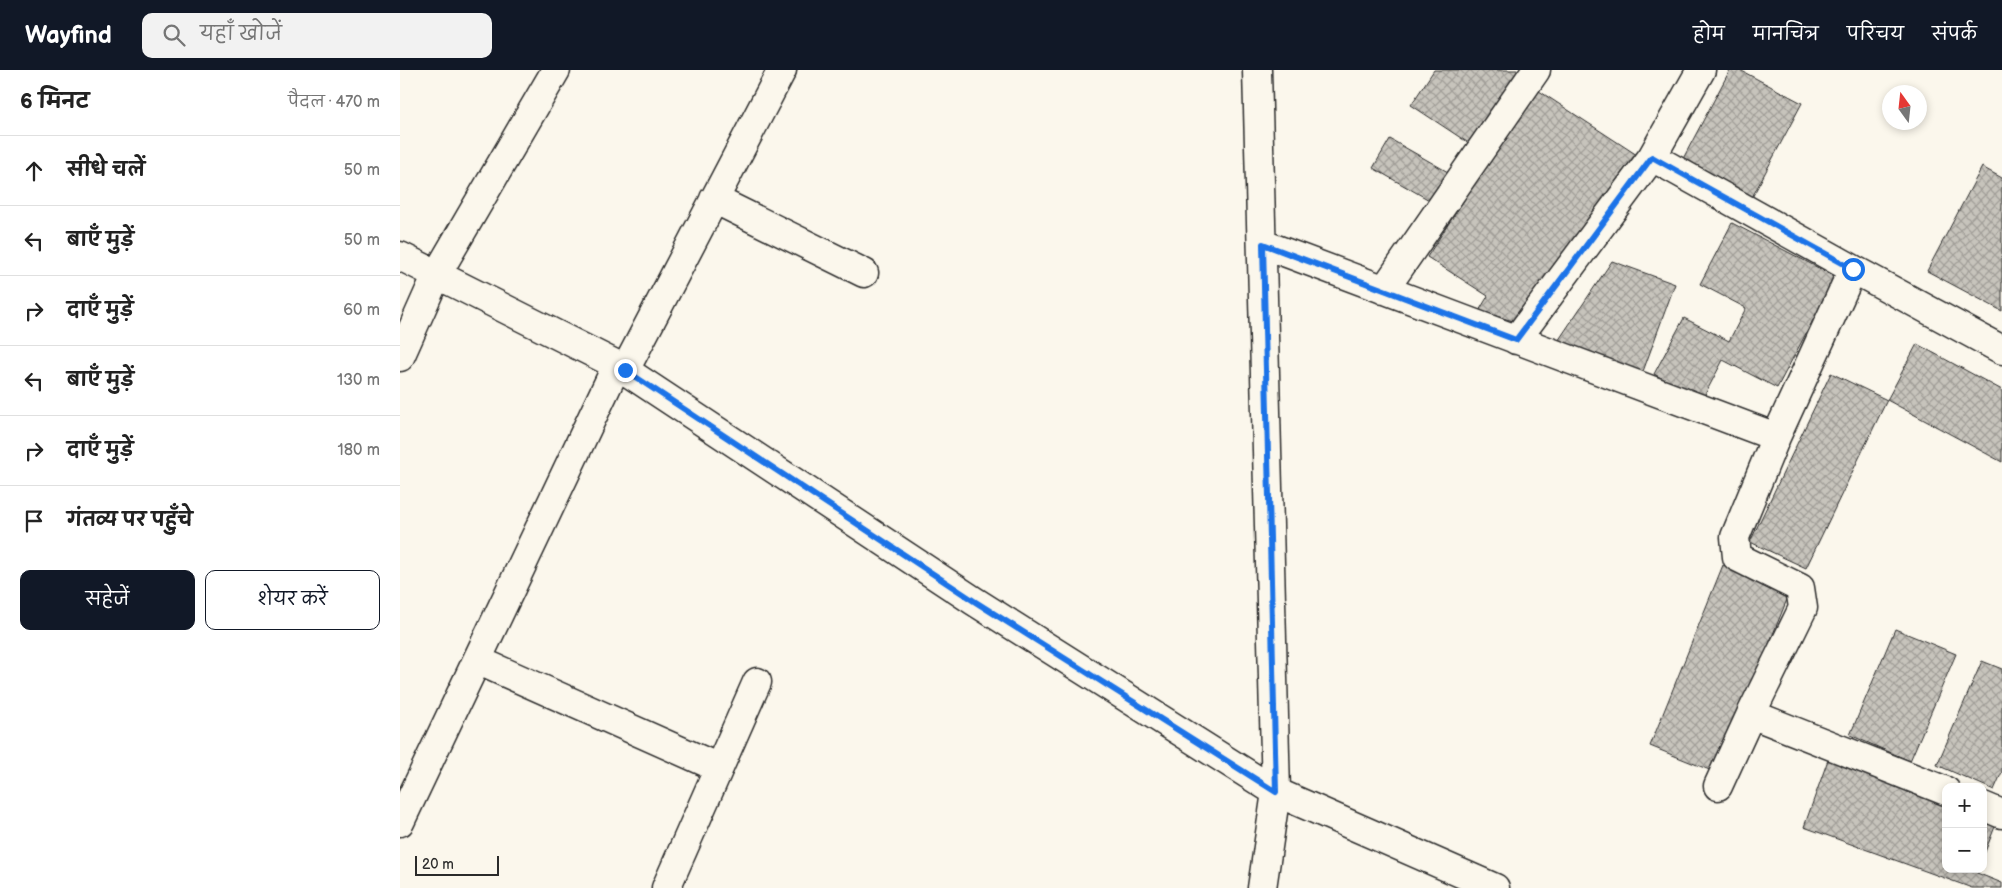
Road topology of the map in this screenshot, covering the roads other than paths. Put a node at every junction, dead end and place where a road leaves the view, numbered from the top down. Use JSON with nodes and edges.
{"nodes":[{"id":1,"x":556,"y":70,"type":"edge"},
{"id":2,"x":782,"y":70,"type":"edge"},
{"id":3,"x":1257,"y":70,"type":"edge"},
{"id":4,"x":1536,"y":70,"type":"edge"},
{"id":5,"x":1701,"y":70,"type":"edge"},
{"id":6,"x":1652,"y":157,"type":"junction"},
{"id":7,"x":714,"y":199,"type":"junction"},
{"id":8,"x":1263,"y":244,"type":"junction"},
{"id":9,"x":400,"y":256,"type":"edge"},
{"id":10,"x":1853,"y":269,"type":"junction"},
{"id":11,"x":438,"y":274,"type":"junction"},
{"id":12,"x":864,"y":274,"type":"dead end"},
{"id":13,"x":1384,"y":290,"type":"junction"},
{"id":14,"x":1516,"y":340,"type":"junction"},
{"id":15,"x":2002,"y":350,"type":"edge"},
{"id":16,"x":400,"y":357,"type":"edge"},
{"id":17,"x":621,"y":367,"type":"junction"},
{"id":18,"x":1776,"y":437,"type":"junction"},
{"id":19,"x":477,"y":660,"type":"junction"},
{"id":20,"x":757,"y":682,"type":"dead end"},
{"id":21,"x":1751,"y":714,"type":"junction"},
{"id":22,"x":719,"y":768,"type":"junction"},
{"id":23,"x":1718,"y":786,"type":"dead end"},
{"id":24,"x":1942,"y":789,"type":"edge"},
{"id":25,"x":1276,"y":792,"type":"junction"},
{"id":26,"x":1987,"y":808,"type":"edge"},
{"id":27,"x":2002,"y":814,"type":"edge"},
{"id":28,"x":400,"y":822,"type":"edge"},
{"id":29,"x":666,"y":888,"type":"edge"},
{"id":30,"x":1262,"y":888,"type":"edge"},
{"id":31,"x":1495,"y":888,"type":"edge"}],
"edges":[{"from":1,"to":11,"type":"street"},
{"from":2,"to":7,"type":"street"},
{"from":3,"to":8,"type":"street"},
{"from":4,"to":13,"type":"street"},
{"from":5,"to":6,"type":"street"},
{"from":6,"to":10,"type":"street"},
{"from":6,"to":14,"type":"street"},
{"from":7,"to":12,"type":"street"},
{"from":7,"to":17,"type":"street"},
{"from":8,"to":13,"type":"street"},
{"from":8,"to":25,"type":"street"},
{"from":9,"to":11,"type":"street"},
{"from":10,"to":15,"type":"street"},
{"from":10,"to":18,"type":"street"},
{"from":11,"to":16,"type":"street"},
{"from":11,"to":17,"type":"street"},
{"from":13,"to":14,"type":"street"},
{"from":14,"to":18,"type":"street"},
{"from":17,"to":19,"type":"street"},
{"from":17,"to":25,"type":"street"},
{"from":18,"to":21,"type":"street"},
{"from":19,"to":22,"type":"street"},
{"from":19,"to":28,"type":"street"},
{"from":20,"to":22,"type":"street"},
{"from":21,"to":23,"type":"street"},
{"from":21,"to":24,"type":"street"},
{"from":22,"to":29,"type":"street"},
{"from":25,"to":30,"type":"street"},
{"from":25,"to":31,"type":"street"},
{"from":26,"to":27,"type":"street"}]}
